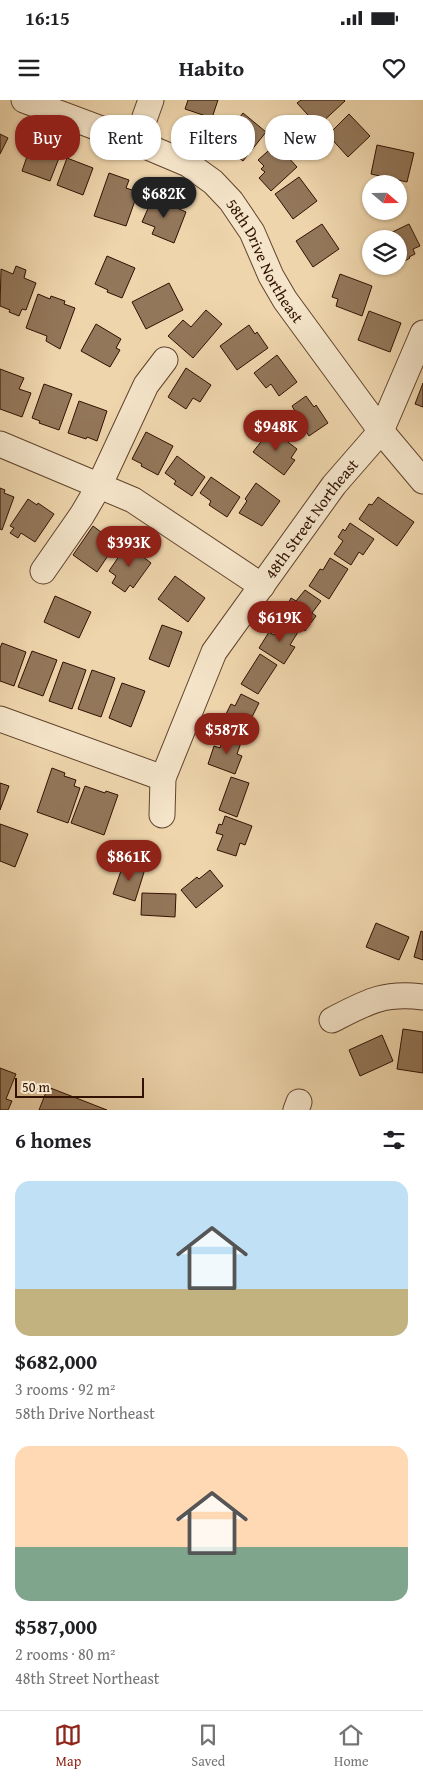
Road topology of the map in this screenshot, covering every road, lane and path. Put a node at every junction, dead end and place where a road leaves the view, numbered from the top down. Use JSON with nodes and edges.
{"nodes":[{"id":1,"x":24,"y":100,"type":"edge"},
{"id":2,"x":151,"y":100,"type":"edge"},
{"id":3,"x":146,"y":115,"type":"edge"},
{"id":4,"x":90,"y":125,"type":"edge"},
{"id":5,"x":161,"y":153,"type":"edge"},
{"id":6,"x":423,"y":333,"type":"edge"},
{"id":7,"x":165,"y":360,"type":"dead end"},
{"id":8,"x":381,"y":431,"type":"junction"},
{"id":9,"x":0,"y":444,"type":"edge"},
{"id":10,"x":423,"y":481,"type":"edge"},
{"id":11,"x":99,"y":486,"type":"junction"},
{"id":12,"x":44,"y":571,"type":"dead end"},
{"id":13,"x":262,"y":586,"type":"junction"},
{"id":14,"x":0,"y":718,"type":"edge"},
{"id":15,"x":163,"y":778,"type":"junction"},
{"id":16,"x":162,"y":815,"type":"dead end"},
{"id":17,"x":423,"y":997,"type":"edge"},
{"id":18,"x":332,"y":1020,"type":"dead end"}],
"edges":[{"from":1,"to":4,"type":"street","name":"58th Drive Northeast"},
{"from":2,"to":3,"type":"street"},
{"from":5,"to":8,"type":"street","name":"58th Drive Northeast"},
{"from":6,"to":8,"type":"street","name":"48th Street Northeast"},
{"from":7,"to":11,"type":"street"},
{"from":8,"to":10,"type":"street","name":"58th Drive Northeast"},
{"from":8,"to":13,"type":"street","name":"48th Street Northeast"},
{"from":9,"to":11,"type":"street"},
{"from":11,"to":12,"type":"street"},
{"from":11,"to":13,"type":"street"},
{"from":13,"to":15,"type":"street","name":"48th Street Northeast"},
{"from":14,"to":15,"type":"street"},
{"from":15,"to":16,"type":"street","name":"48th Street Northeast"},
{"from":17,"to":18,"type":"street"}]}
